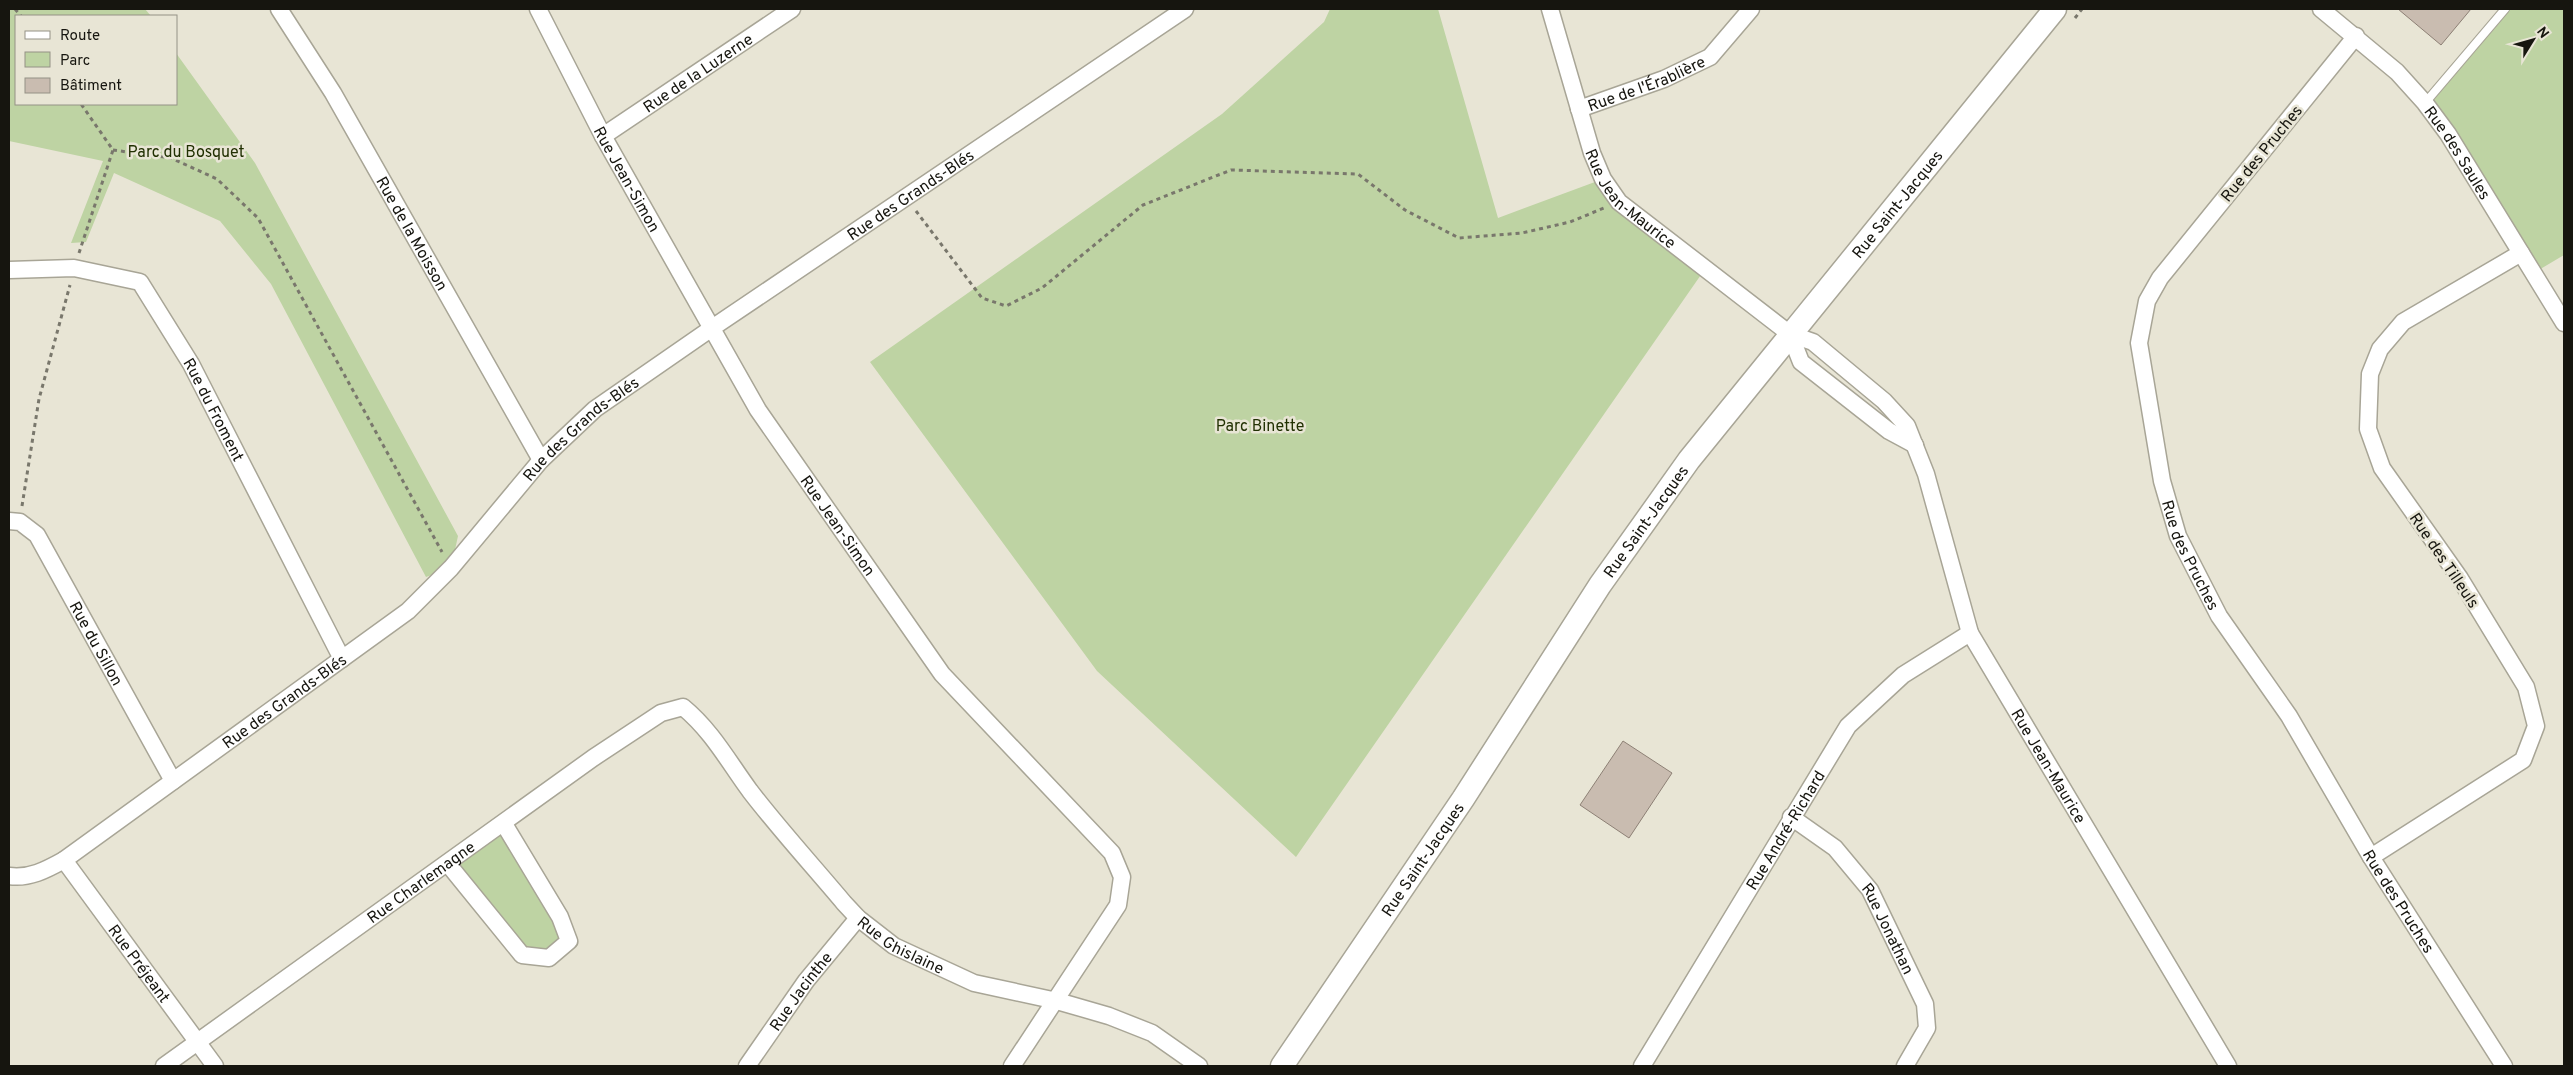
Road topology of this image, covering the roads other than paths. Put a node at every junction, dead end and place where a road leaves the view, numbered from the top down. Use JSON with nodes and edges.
{"nodes":[{"id":1,"x":279,"y":9,"type":"edge"},
{"id":2,"x":538,"y":9,"type":"edge"},
{"id":3,"x":792,"y":9,"type":"edge"},
{"id":4,"x":1184,"y":9,"type":"edge"},
{"id":5,"x":1550,"y":9,"type":"edge"},
{"id":6,"x":1751,"y":9,"type":"edge"},
{"id":7,"x":2055,"y":9,"type":"edge"},
{"id":8,"x":2321,"y":9,"type":"edge"},
{"id":9,"x":2505,"y":9,"type":"edge"},
{"id":10,"x":2356,"y":36,"type":"junction"},
{"id":11,"x":2425,"y":103,"type":"junction"},
{"id":12,"x":1579,"y":109,"type":"junction"},
{"id":13,"x":603,"y":136,"type":"junction"},
{"id":14,"x":2521,"y":253,"type":"junction"},
{"id":15,"x":9,"y":270,"type":"edge"},
{"id":16,"x":2564,"y":324,"type":"edge"},
{"id":17,"x":712,"y":328,"type":"junction"},
{"id":18,"x":1790,"y":334,"type":"junction"},
{"id":19,"x":1914,"y":444,"type":"junction"},
{"id":20,"x":541,"y":460,"type":"junction"},
{"id":21,"x":14,"y":521,"type":"edge"},
{"id":22,"x":1970,"y":633,"type":"junction"},
{"id":23,"x":342,"y":659,"type":"junction"},
{"id":24,"x":683,"y":707,"type":"joint"},
{"id":25,"x":173,"y":781,"type":"junction"},
{"id":26,"x":1791,"y":817,"type":"junction"},
{"id":27,"x":504,"y":824,"type":"junction"},
{"id":28,"x":2372,"y":857,"type":"junction"},
{"id":29,"x":64,"y":860,"type":"junction"},
{"id":30,"x":448,"y":864,"type":"junction"},
{"id":31,"x":9,"y":876,"type":"edge"},
{"id":32,"x":858,"y":918,"type":"junction"},
{"id":33,"x":1057,"y":1001,"type":"junction"},
{"id":34,"x":197,"y":1044,"type":"junction"},
{"id":35,"x":2223,"y":1064,"type":"edge"},
{"id":36,"x":164,"y":1066,"type":"edge"},
{"id":37,"x":215,"y":1066,"type":"edge"},
{"id":38,"x":747,"y":1066,"type":"edge"},
{"id":39,"x":1012,"y":1066,"type":"edge"},
{"id":40,"x":1199,"y":1066,"type":"edge"},
{"id":41,"x":1282,"y":1066,"type":"edge"},
{"id":42,"x":1642,"y":1066,"type":"edge"},
{"id":43,"x":1905,"y":1066,"type":"edge"},
{"id":44,"x":2504,"y":1066,"type":"edge"}],
"edges":[{"from":1,"to":20,"type":"street","name":"Rue de la Moisson"},
{"from":2,"to":13,"type":"street","name":"Rue Jean-Simon"},
{"from":3,"to":13,"type":"street","name":"Rue de la Luzerne"},
{"from":4,"to":17,"type":"street","name":"Rue des Grands-Blés"},
{"from":5,"to":12,"type":"street","name":"Rue Jean-Maurice"},
{"from":6,"to":12,"type":"street","name":"Rue de l'Érablière"},
{"from":7,"to":18,"type":"street","name":"Rue Saint-Jacques"},
{"from":8,"to":10,"type":"street","name":"Rue des Saules"},
{"from":9,"to":11,"type":"lane"},
{"from":10,"to":11,"type":"street","name":"Rue des Saules"},
{"from":10,"to":28,"type":"street","name":"Rue des Pruches"},
{"from":11,"to":14,"type":"street","name":"Rue des Saules"},
{"from":12,"to":18,"type":"street","name":"Rue Jean-Maurice"},
{"from":13,"to":17,"type":"street","name":"Rue Jean-Simon"},
{"from":14,"to":16,"type":"street","name":"Rue des Saules"},
{"from":14,"to":28,"type":"street","name":"Rue des Tilleuls"},
{"from":15,"to":23,"type":"street","name":"Rue du Froment"},
{"from":17,"to":20,"type":"street","name":"Rue des Grands-Blés"},
{"from":17,"to":33,"type":"street","name":"Rue Jean-Simon"},
{"from":18,"to":19,"type":"street","name":"Rue Jean-Maurice"},
{"from":18,"to":19,"type":"street"},
{"from":18,"to":41,"type":"street","name":"Rue Saint-Jacques"},
{"from":19,"to":22,"type":"street","name":"Rue Jean-Maurice"},
{"from":20,"to":23,"type":"street","name":"Rue des Grands-Blés"},
{"from":21,"to":25,"type":"street","name":"Rue du Sillon"},
{"from":22,"to":26,"type":"street","name":"Rue André-Richard"},
{"from":22,"to":35,"type":"street","name":"Rue Jean-Maurice"},
{"from":23,"to":25,"type":"street","name":"Rue des Grands-Blés"},
{"from":24,"to":27,"type":"street","name":"Rue Charlemagne"},
{"from":24,"to":32,"type":"street","name":"Rue Ghislaine"},
{"from":25,"to":29,"type":"street","name":"Rue des Grands-Blés"},
{"from":26,"to":42,"type":"street","name":"Rue André-Richard"},
{"from":26,"to":43,"type":"street","name":"Rue Jonathan"},
{"from":27,"to":30,"type":"street","name":"Rue Charlemagne"},
{"from":27,"to":30,"type":"street"},
{"from":28,"to":44,"type":"street","name":"Rue des Pruches"},
{"from":29,"to":31,"type":"street","name":"Rue des Grands-Blés"},
{"from":29,"to":34,"type":"street","name":"Rue Préjeant"},
{"from":30,"to":34,"type":"street","name":"Rue Charlemagne"},
{"from":32,"to":33,"type":"street","name":"Rue Ghislaine"},
{"from":32,"to":38,"type":"street","name":"Rue Jacinthe"},
{"from":33,"to":39,"type":"street","name":"Rue Jean-Simon"},
{"from":33,"to":40,"type":"street","name":"Rue Ghislaine"},
{"from":34,"to":36,"type":"street","name":"Rue Charlemagne"},
{"from":34,"to":37,"type":"street","name":"Rue Préjeant"}]}
